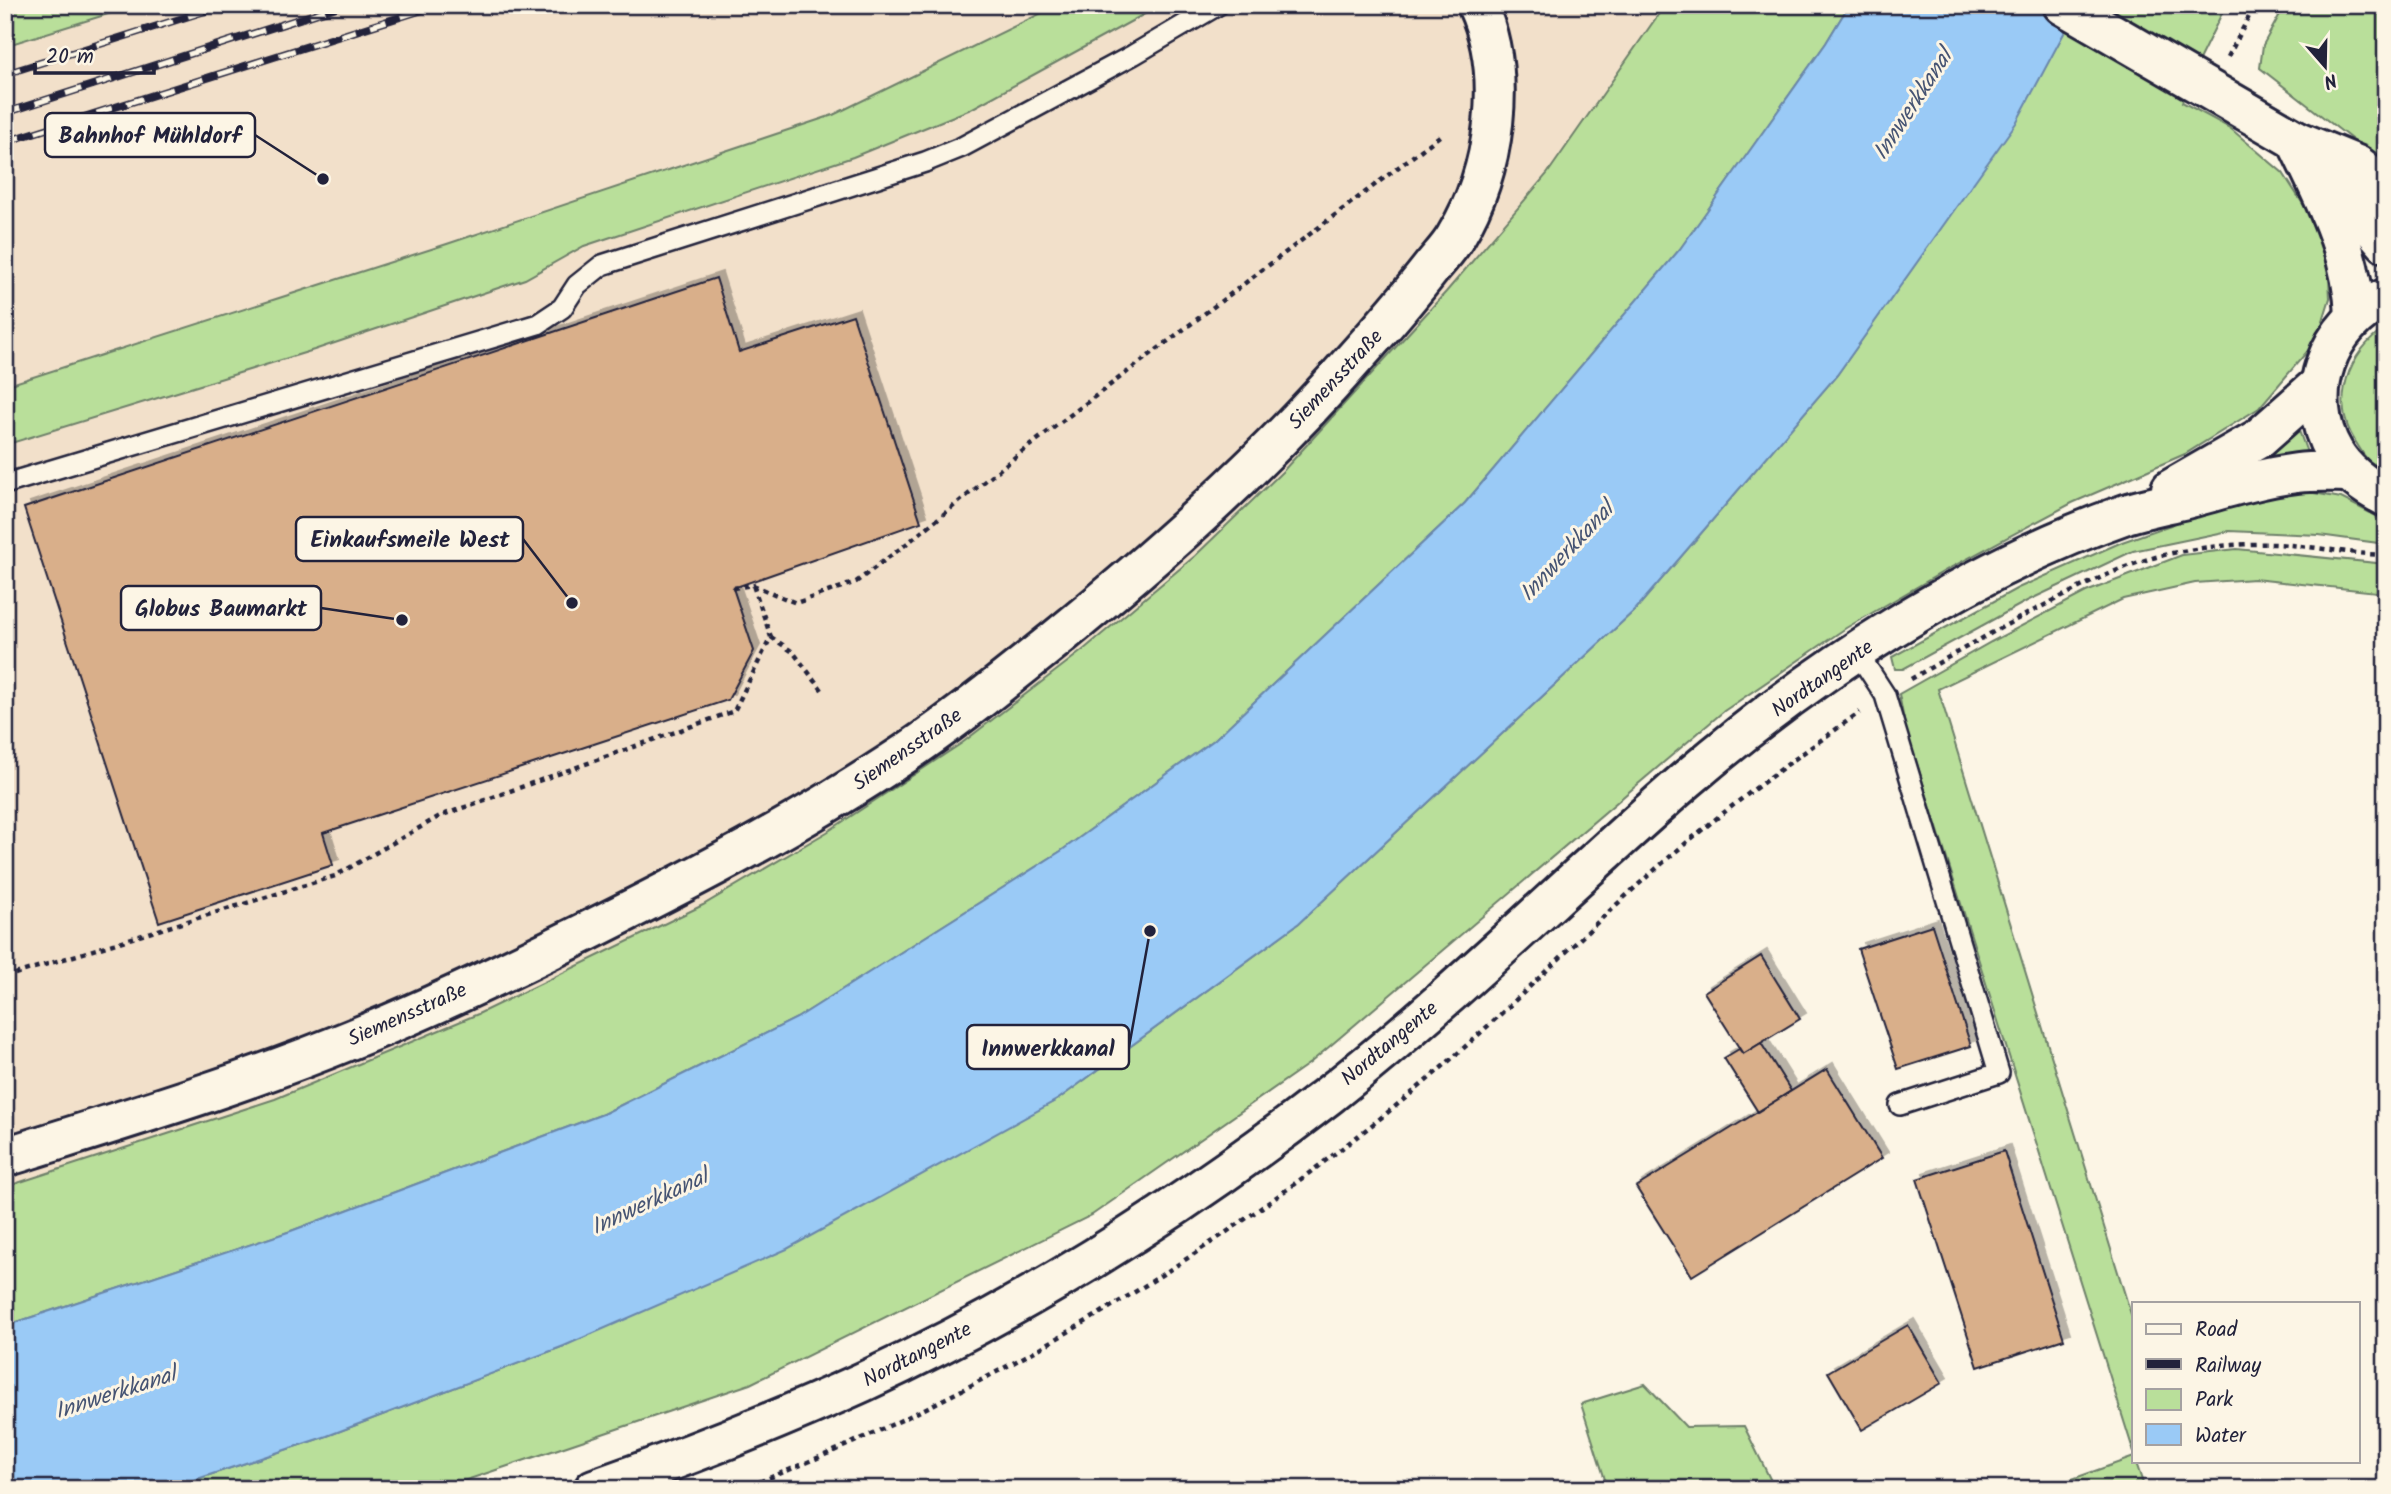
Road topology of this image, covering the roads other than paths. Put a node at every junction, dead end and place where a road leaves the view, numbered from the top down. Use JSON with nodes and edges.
{"nodes":[{"id":1,"x":1218,"y":5,"type":"edge"},
{"id":2,"x":1477,"y":5,"type":"edge"},
{"id":3,"x":2063,"y":5,"type":"edge"},
{"id":4,"x":2296,"y":140,"type":"junction"},
{"id":5,"x":2386,"y":187,"type":"edge"},
{"id":6,"x":2386,"y":243,"type":"edge"},
{"id":7,"x":2370,"y":307,"type":"edge"},
{"id":8,"x":2320,"y":384,"type":"junction"},
{"id":9,"x":2348,"y":472,"type":"junction"},
{"id":10,"x":5,"y":484,"type":"edge"},
{"id":11,"x":2386,"y":498,"type":"edge"},
{"id":12,"x":2130,"y":513,"type":"junction"},
{"id":13,"x":1857,"y":652,"type":"junction"},
{"id":14,"x":1900,"y":1104,"type":"dead end"},
{"id":15,"x":5,"y":1157,"type":"edge"},
{"id":16,"x":594,"y":1489,"type":"edge"}],
"edges":[{"from":1,"to":10,"type":"lane"},
{"from":2,"to":15,"type":"street","name":"Siemensstraße"},
{"from":3,"to":4,"type":"street"},
{"from":4,"to":5,"type":"street"},
{"from":4,"to":6,"type":"street"},
{"from":4,"to":7,"type":"street"},
{"from":7,"to":8,"type":"street"},
{"from":8,"to":9,"type":"street"},
{"from":8,"to":12,"type":"street","name":"Nordtangente"},
{"from":9,"to":11,"type":"street"},
{"from":9,"to":12,"type":"street","name":"Nordtangente"},
{"from":12,"to":13,"type":"street","name":"Nordtangente"},
{"from":13,"to":14,"type":"lane"},
{"from":13,"to":16,"type":"street","name":"Nordtangente"}]}
